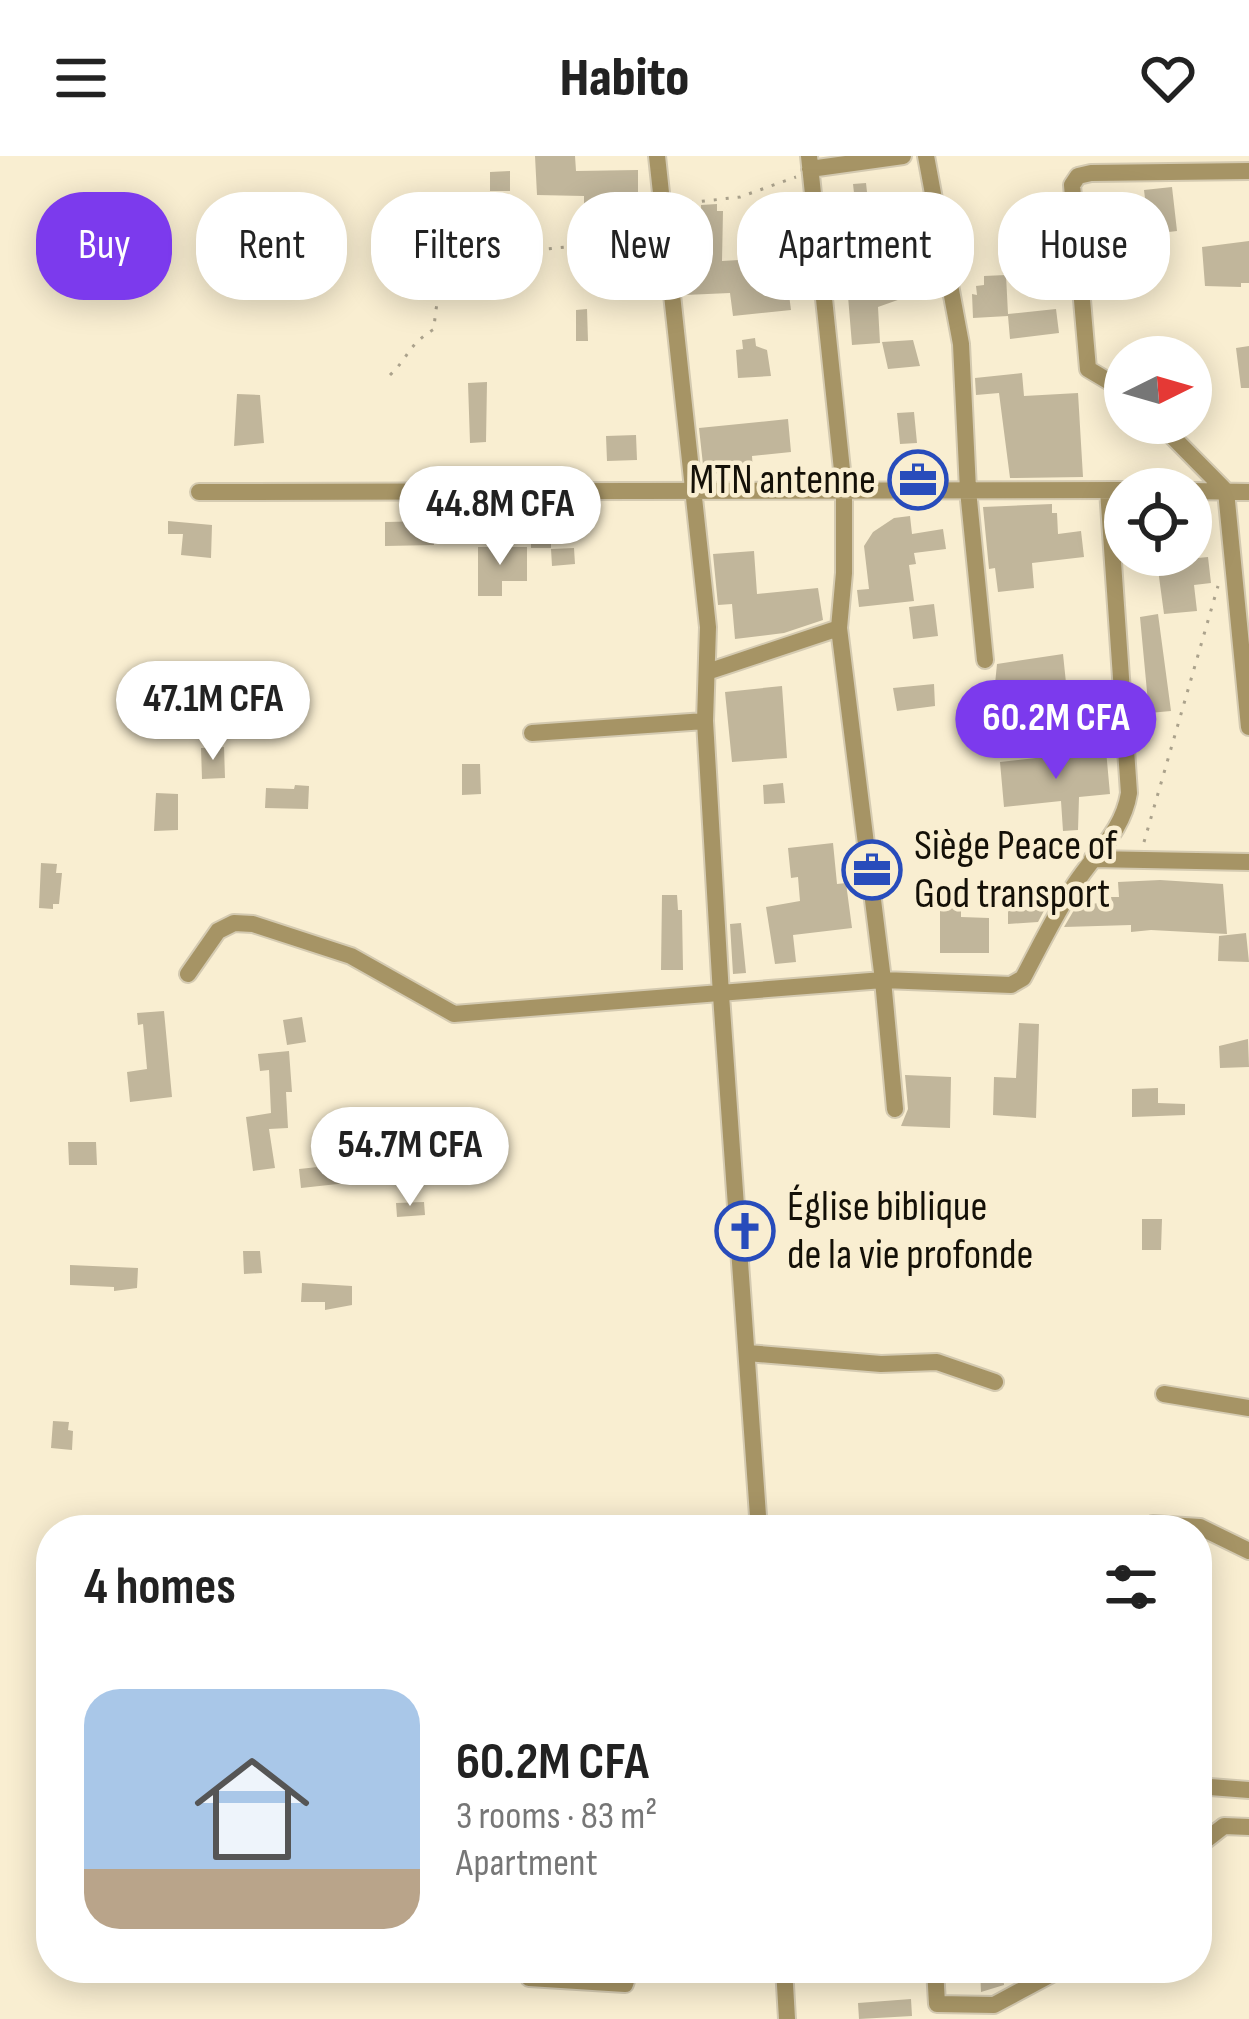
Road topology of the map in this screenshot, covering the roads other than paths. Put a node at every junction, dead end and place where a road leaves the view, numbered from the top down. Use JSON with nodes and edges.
{"nodes":[{"id":1,"x":656,"y":156,"type":"edge"},
{"id":2,"x":903,"y":156,"type":"edge"},
{"id":3,"x":926,"y":156,"type":"edge"},
{"id":4,"x":810,"y":162,"type":"edge"},
{"id":5,"x":1249,"y":171,"type":"edge"},
{"id":6,"x":1104,"y":381,"type":"edge"},
{"id":7,"x":1180,"y":444,"type":"edge"},
{"id":8,"x":692,"y":489,"type":"junction"},
{"id":9,"x":844,"y":489,"type":"junction"},
{"id":10,"x":968,"y":490,"type":"junction"},
{"id":11,"x":1104,"y":490,"type":"edge"},
{"id":12,"x":1212,"y":491,"type":"edge"},
{"id":13,"x":1226,"y":491,"type":"junction"},
{"id":14,"x":199,"y":492,"type":"dead end"},
{"id":15,"x":1249,"y":492,"type":"edge"},
{"id":16,"x":1120,"y":576,"type":"edge"},
{"id":17,"x":839,"y":628,"type":"junction"},
{"id":18,"x":985,"y":660,"type":"dead end"},
{"id":19,"x":707,"y":672,"type":"junction"},
{"id":20,"x":705,"y":721,"type":"junction"},
{"id":21,"x":1249,"y":727,"type":"edge"},
{"id":22,"x":532,"y":733,"type":"dead end"},
{"id":23,"x":1092,"y":860,"type":"junction"},
{"id":24,"x":1249,"y":862,"type":"edge"},
{"id":25,"x":188,"y":974,"type":"dead end"},
{"id":26,"x":883,"y":980,"type":"junction"},
{"id":27,"x":721,"y":994,"type":"junction"},
{"id":28,"x":895,"y":1109,"type":"dead end"},
{"id":29,"x":747,"y":1353,"type":"junction"},
{"id":30,"x":995,"y":1382,"type":"dead end"},
{"id":31,"x":1164,"y":1394,"type":"dead end"},
{"id":32,"x":1249,"y":1408,"type":"edge"},
{"id":33,"x":758,"y":1515,"type":"edge"},
{"id":34,"x":1212,"y":1533,"type":"edge"},
{"id":35,"x":1249,"y":1551,"type":"edge"},
{"id":36,"x":1212,"y":1787,"type":"edge"},
{"id":37,"x":1249,"y":1790,"type":"edge"},
{"id":38,"x":1249,"y":1827,"type":"edge"},
{"id":39,"x":1212,"y":1836,"type":"edge"},
{"id":40,"x":785,"y":1983,"type":"edge"},
{"id":41,"x":1036,"y":1983,"type":"edge"},
{"id":42,"x":939,"y":2011,"type":"edge"},
{"id":43,"x":787,"y":2019,"type":"edge"}],
"edges":[{"from":1,"to":8,"type":"street"},
{"from":2,"to":4,"type":"street"},
{"from":3,"to":10,"type":"street"},
{"from":4,"to":9,"type":"street"},
{"from":5,"to":6,"type":"street"},
{"from":7,"to":13,"type":"street"},
{"from":8,"to":9,"type":"street"},
{"from":8,"to":14,"type":"street"},
{"from":8,"to":19,"type":"street"},
{"from":9,"to":10,"type":"street"},
{"from":9,"to":17,"type":"street"},
{"from":10,"to":11,"type":"street"},
{"from":10,"to":18,"type":"street"},
{"from":12,"to":13,"type":"street"},
{"from":13,"to":15,"type":"street"},
{"from":13,"to":21,"type":"street"},
{"from":16,"to":23,"type":"street"},
{"from":17,"to":19,"type":"street"},
{"from":17,"to":26,"type":"street"},
{"from":19,"to":20,"type":"street"},
{"from":20,"to":22,"type":"street"},
{"from":20,"to":27,"type":"street"},
{"from":23,"to":24,"type":"street"},
{"from":23,"to":26,"type":"street"},
{"from":25,"to":27,"type":"street"},
{"from":26,"to":27,"type":"street"},
{"from":26,"to":28,"type":"street"},
{"from":27,"to":29,"type":"street"},
{"from":29,"to":30,"type":"street"},
{"from":29,"to":33,"type":"street"},
{"from":31,"to":32,"type":"street"},
{"from":34,"to":35,"type":"street"},
{"from":36,"to":37,"type":"street"},
{"from":38,"to":39,"type":"street"},
{"from":40,"to":43,"type":"street"},
{"from":41,"to":42,"type":"street"}]}
